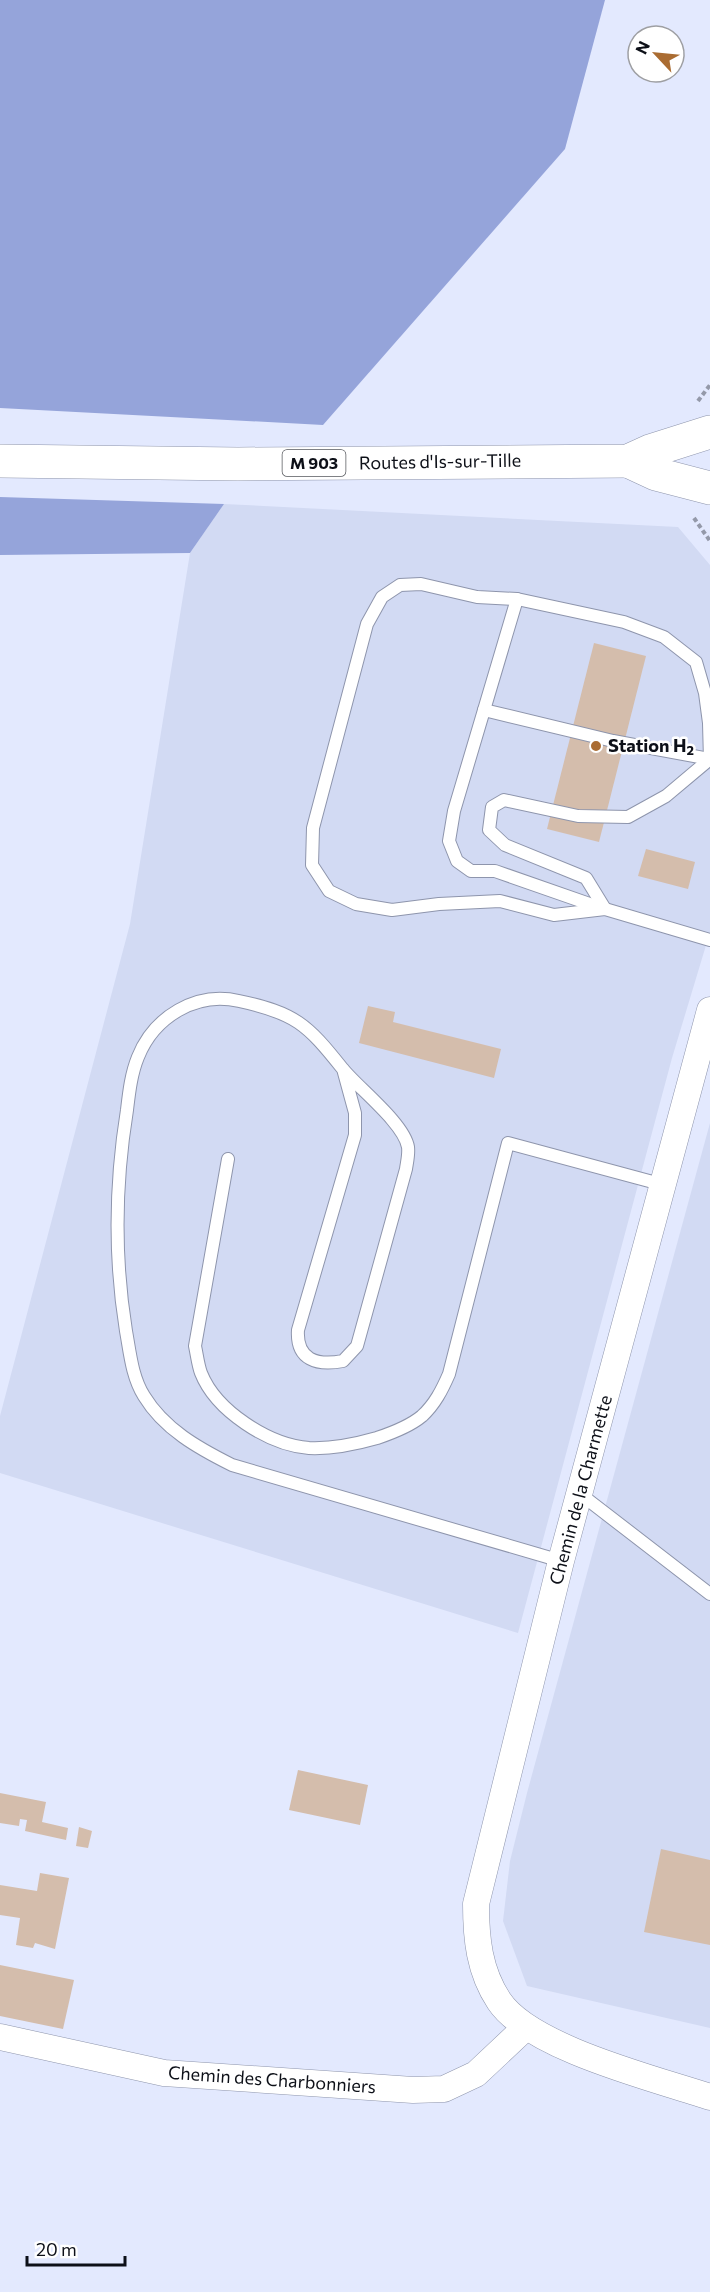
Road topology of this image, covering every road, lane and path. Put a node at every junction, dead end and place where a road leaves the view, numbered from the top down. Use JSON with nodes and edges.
{"nodes":[{"id":1,"x":710,"y":432,"type":"edge"},
{"id":2,"x":628,"y":460,"type":"junction"},
{"id":3,"x":0,"y":461,"type":"edge"},
{"id":4,"x":710,"y":488,"type":"edge"},
{"id":5,"x":517,"y":599,"type":"junction"},
{"id":6,"x":484,"y":710,"type":"junction"},
{"id":7,"x":710,"y":760,"type":"edge"},
{"id":8,"x":605,"y":909,"type":"junction"},
{"id":9,"x":710,"y":940,"type":"edge"},
{"id":10,"x":710,"y":1010,"type":"edge"},
{"id":11,"x":343,"y":1069,"type":"junction"},
{"id":12,"x":228,"y":1159,"type":"dead end"},
{"id":13,"x":664,"y":1185,"type":"junction"},
{"id":14,"x":579,"y":1493,"type":"junction"},
{"id":15,"x":561,"y":1561,"type":"junction"},
{"id":16,"x":710,"y":1594,"type":"edge"},
{"id":17,"x":526,"y":2027,"type":"junction"},
{"id":18,"x":0,"y":2037,"type":"edge"},
{"id":19,"x":710,"y":2097,"type":"edge"}],
"edges":[{"from":1,"to":2,"type":"main road","name":"Routes d'Is-sur-Tille","number":"M 903"},
{"from":2,"to":3,"type":"main road","name":"Routes d'Is-sur-Tille","number":"M 903"},
{"from":2,"to":4,"type":"main road","name":"Routes d'Is-sur-Tille","number":"M 903"},
{"from":5,"to":6,"type":"lane"},
{"from":5,"to":7,"type":"lane"},
{"from":5,"to":8,"type":"lane"},
{"from":6,"to":7,"type":"lane"},
{"from":6,"to":8,"type":"lane"},
{"from":7,"to":8,"type":"lane"},
{"from":8,"to":9,"type":"lane"},
{"from":10,"to":13,"type":"street","name":"Chemin de la Charmette"},
{"from":11,"to":11,"type":"lane"},
{"from":11,"to":15,"type":"lane"},
{"from":12,"to":13,"type":"lane"},
{"from":13,"to":14,"type":"street","name":"Chemin de la Charmette"},
{"from":14,"to":15,"type":"street","name":"Chemin de la Charmette"},
{"from":14,"to":16,"type":"lane"},
{"from":15,"to":17,"type":"street","name":"Chemin de la Charmette"},
{"from":17,"to":18,"type":"street","name":"Chemin des Charbonniers"},
{"from":17,"to":19,"type":"street","name":"Chemin de la Charmette"}]}
